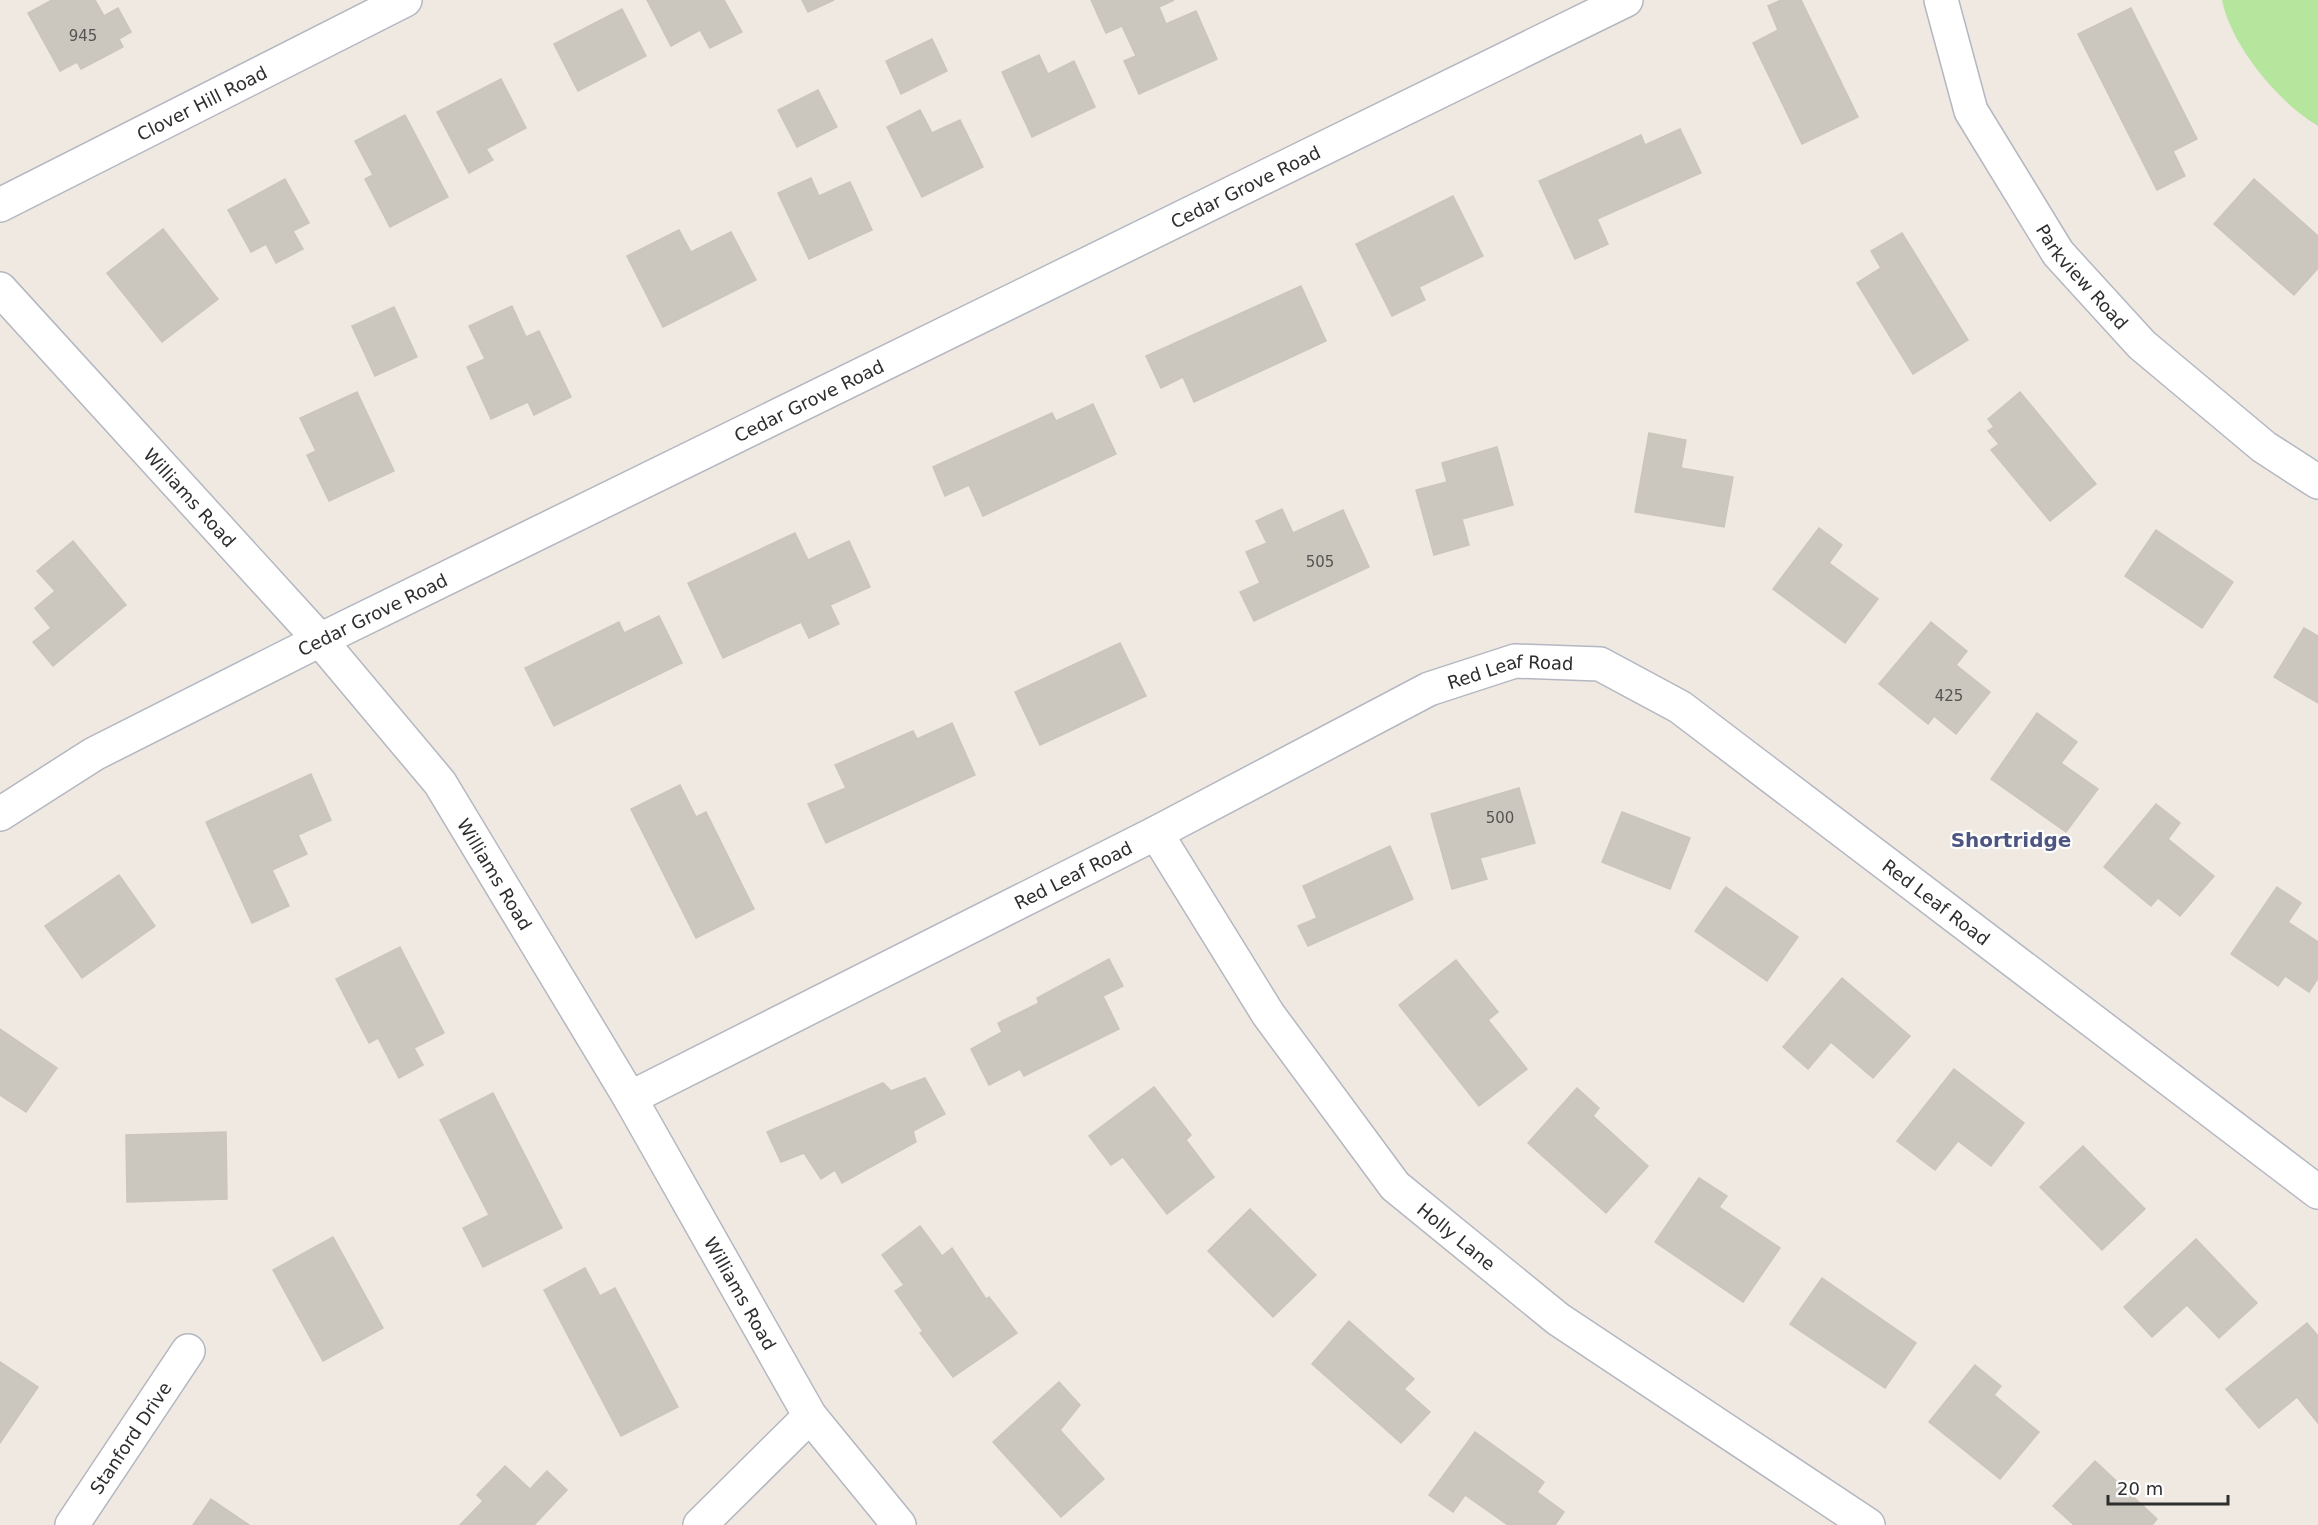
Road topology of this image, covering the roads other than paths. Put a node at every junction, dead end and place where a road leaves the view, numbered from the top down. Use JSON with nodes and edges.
{"nodes":[{"id":1,"x":405,"y":0,"type":"edge"},
{"id":2,"x":1626,"y":0,"type":"edge"},
{"id":3,"x":1941,"y":0,"type":"edge"},
{"id":4,"x":0,"y":205,"type":"edge"},
{"id":5,"x":0,"y":289,"type":"edge"},
{"id":6,"x":2318,"y":482,"type":"edge"},
{"id":7,"x":320,"y":640,"type":"junction"},
{"id":8,"x":0,"y":814,"type":"edge"},
{"id":9,"x":1156,"y":833,"type":"junction"},
{"id":10,"x":630,"y":1098,"type":"junction"},
{"id":11,"x":2318,"y":1192,"type":"edge"},
{"id":12,"x":188,"y":1351,"type":"dead end"},
{"id":13,"x":810,"y":1416,"type":"junction"},
{"id":14,"x":72,"y":1525,"type":"edge"},
{"id":15,"x":700,"y":1525,"type":"edge"},
{"id":16,"x":899,"y":1525,"type":"edge"},
{"id":17,"x":1868,"y":1525,"type":"edge"}],
"edges":[{"from":1,"to":4,"type":"street","name":"Clover Hill Road"},
{"from":2,"to":7,"type":"street","name":"Cedar Grove Road"},
{"from":3,"to":6,"type":"street","name":"Parkview Road"},
{"from":5,"to":7,"type":"street","name":"Williams Road"},
{"from":7,"to":8,"type":"street","name":"Cedar Grove Road"},
{"from":7,"to":10,"type":"street","name":"Williams Road"},
{"from":9,"to":10,"type":"street","name":"Red Leaf Road"},
{"from":9,"to":11,"type":"street","name":"Red Leaf Road"},
{"from":9,"to":17,"type":"street","name":"Holly Lane"},
{"from":10,"to":13,"type":"street","name":"Williams Road"},
{"from":12,"to":14,"type":"street","name":"Stanford Drive"},
{"from":13,"to":15,"type":"street"},
{"from":13,"to":16,"type":"street","name":"Williams Road"}]}
